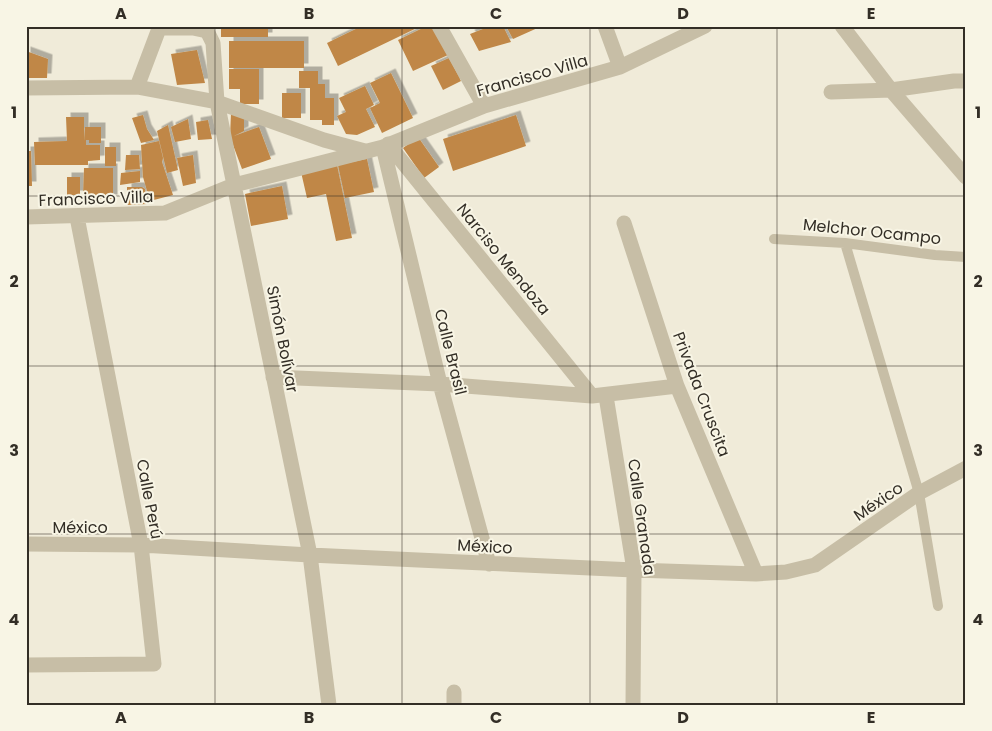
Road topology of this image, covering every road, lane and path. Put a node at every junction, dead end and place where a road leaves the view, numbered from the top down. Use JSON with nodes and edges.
{"nodes":[{"id":1,"x":439,"y":26,"type":"edge"},
{"id":2,"x":605,"y":26,"type":"edge"},
{"id":3,"x":705,"y":26,"type":"edge"},
{"id":4,"x":842,"y":26,"type":"edge"},
{"id":5,"x":160,"y":27,"type":"edge"},
{"id":6,"x":620,"y":67,"type":"junction"},
{"id":7,"x":966,"y":81,"type":"edge"},
{"id":8,"x":137,"y":87,"type":"junction"},
{"id":9,"x":26,"y":88,"type":"edge"},
{"id":10,"x":891,"y":90,"type":"junction"},
{"id":11,"x":831,"y":92,"type":"dead end"},
{"id":12,"x":217,"y":102,"type":"junction"},
{"id":13,"x":484,"y":106,"type":"junction"},
{"id":14,"x":386,"y":146,"type":"junction"},
{"id":15,"x":366,"y":151,"type":"junction"},
{"id":16,"x":964,"y":172,"type":"edge"},
{"id":17,"x":234,"y":185,"type":"junction"},
{"id":18,"x":77,"y":216,"type":"junction"},
{"id":19,"x":26,"y":217,"type":"edge"},
{"id":20,"x":624,"y":223,"type":"dead end"},
{"id":21,"x":774,"y":240,"type":"dead end"},
{"id":22,"x":845,"y":243,"type":"junction"},
{"id":23,"x":966,"y":257,"type":"edge"},
{"id":24,"x":272,"y":377,"type":"junction"},
{"id":25,"x":440,"y":384,"type":"junction"},
{"id":26,"x":677,"y":386,"type":"junction"},
{"id":27,"x":599,"y":396,"type":"junction"},
{"id":28,"x":966,"y":468,"type":"edge"},
{"id":29,"x":920,"y":493,"type":"junction"},
{"id":30,"x":26,"y":544,"type":"edge"},
{"id":31,"x":141,"y":545,"type":"junction"},
{"id":32,"x":310,"y":555,"type":"junction"},
{"id":33,"x":489,"y":564,"type":"junction"},
{"id":34,"x":634,"y":570,"type":"junction"},
{"id":35,"x":756,"y":574,"type":"junction"},
{"id":36,"x":938,"y":606,"type":"dead end"},
{"id":37,"x":26,"y":666,"type":"edge"},
{"id":38,"x":329,"y":705,"type":"edge"},
{"id":39,"x":633,"y":705,"type":"edge"}],
"edges":[{"from":1,"to":13,"type":"street"},
{"from":2,"to":6,"type":"street"},
{"from":3,"to":6,"type":"street","name":"Francisco Villa"},
{"from":4,"to":10,"type":"street"},
{"from":5,"to":8,"type":"street"},
{"from":5,"to":12,"type":"street","name":"Simón Bolívar"},
{"from":6,"to":13,"type":"street","name":"Francisco Villa"},
{"from":7,"to":10,"type":"street"},
{"from":8,"to":9,"type":"street","name":"Francisco Villa"},
{"from":8,"to":12,"type":"street","name":"Francisco Villa"},
{"from":10,"to":11,"type":"street"},
{"from":10,"to":16,"type":"street"},
{"from":12,"to":15,"type":"street","name":"Francisco Villa"},
{"from":12,"to":17,"type":"street","name":"Simón Bolívar"},
{"from":13,"to":14,"type":"street","name":"Francisco Villa"},
{"from":14,"to":15,"type":"street","name":"Francisco Villa"},
{"from":14,"to":25,"type":"street","name":"Calle Brasil"},
{"from":14,"to":27,"type":"street","name":"Narciso Mendoza"},
{"from":15,"to":17,"type":"street","name":"Francisco Villa"},
{"from":17,"to":18,"type":"street","name":"Francisco Villa"},
{"from":17,"to":24,"type":"street","name":"Simón Bolívar"},
{"from":18,"to":19,"type":"street","name":"Francisco Villa"},
{"from":18,"to":31,"type":"street","name":"Calle Perú"},
{"from":20,"to":26,"type":"street","name":"Privada Cruscita"},
{"from":21,"to":22,"type":"lane","name":"Melchor Ocampo"},
{"from":22,"to":23,"type":"lane","name":"Melchor Ocampo"},
{"from":22,"to":29,"type":"lane","name":"México"},
{"from":24,"to":25,"type":"street"},
{"from":24,"to":32,"type":"street","name":"Simón Bolívar"},
{"from":25,"to":27,"type":"street"},
{"from":25,"to":33,"type":"street","name":"Calle Brasil"},
{"from":26,"to":27,"type":"street"},
{"from":26,"to":35,"type":"street","name":"Privada Cruscita"},
{"from":27,"to":34,"type":"street","name":"Calle Granada"},
{"from":28,"to":29,"type":"street","name":"México"},
{"from":29,"to":35,"type":"street","name":"México"},
{"from":29,"to":36,"type":"lane","name":"México"},
{"from":30,"to":31,"type":"street","name":"México"},
{"from":31,"to":32,"type":"street","name":"México"},
{"from":31,"to":37,"type":"street","name":"Calle Perú"},
{"from":32,"to":33,"type":"street","name":"México"},
{"from":32,"to":38,"type":"street","name":"Simón Bolívar"},
{"from":33,"to":34,"type":"street","name":"México"},
{"from":34,"to":35,"type":"street","name":"México"},
{"from":34,"to":39,"type":"street","name":"Calle Granada"}]}
